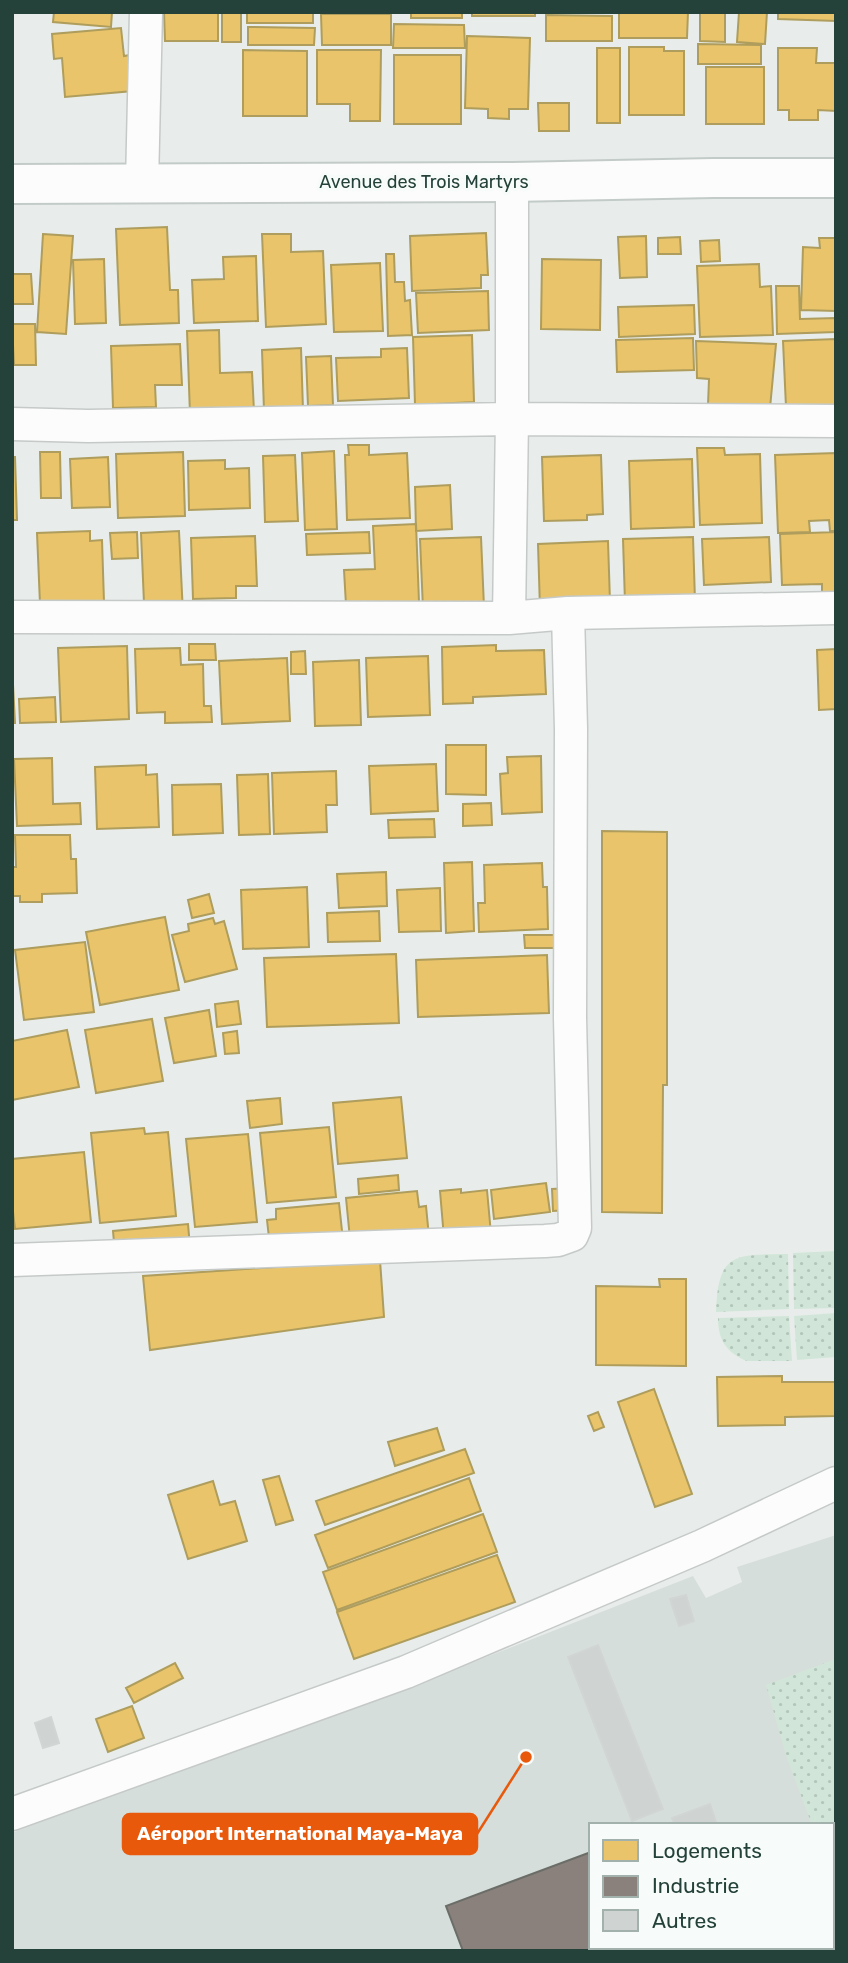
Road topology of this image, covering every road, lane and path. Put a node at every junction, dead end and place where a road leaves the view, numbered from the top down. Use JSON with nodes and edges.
{"nodes":[{"id":1,"x":146,"y":12,"type":"edge"},
{"id":2,"x":836,"y":178,"type":"edge"},
{"id":3,"x":512,"y":182,"type":"junction"},
{"id":4,"x":12,"y":184,"type":"edge"},
{"id":5,"x":142,"y":184,"type":"junction"},
{"id":6,"x":512,"y":419,"type":"junction"},
{"id":7,"x":836,"y":421,"type":"edge"},
{"id":8,"x":12,"y":424,"type":"edge"},
{"id":9,"x":836,"y":608,"type":"edge"},
{"id":10,"x":568,"y":613,"type":"junction"},
{"id":11,"x":12,"y":617,"type":"edge"},
{"id":12,"x":509,"y":618,"type":"junction"},
{"id":13,"x":12,"y":1260,"type":"edge"},
{"id":14,"x":836,"y":1483,"type":"edge"},
{"id":15,"x":12,"y":1814,"type":"edge"}],
"edges":[{"from":1,"to":5,"type":"street"},
{"from":2,"to":3,"type":"main road","name":"Avenue des Trois Martyrs"},
{"from":3,"to":5,"type":"main road","name":"Avenue des Trois Martyrs"},
{"from":3,"to":6,"type":"street"},
{"from":4,"to":5,"type":"main road","name":"Avenue des Trois Martyrs"},
{"from":6,"to":7,"type":"street"},
{"from":6,"to":8,"type":"street"},
{"from":6,"to":12,"type":"street"},
{"from":9,"to":10,"type":"street"},
{"from":10,"to":12,"type":"street"},
{"from":10,"to":13,"type":"street"},
{"from":11,"to":12,"type":"street"},
{"from":14,"to":15,"type":"street"}]}
